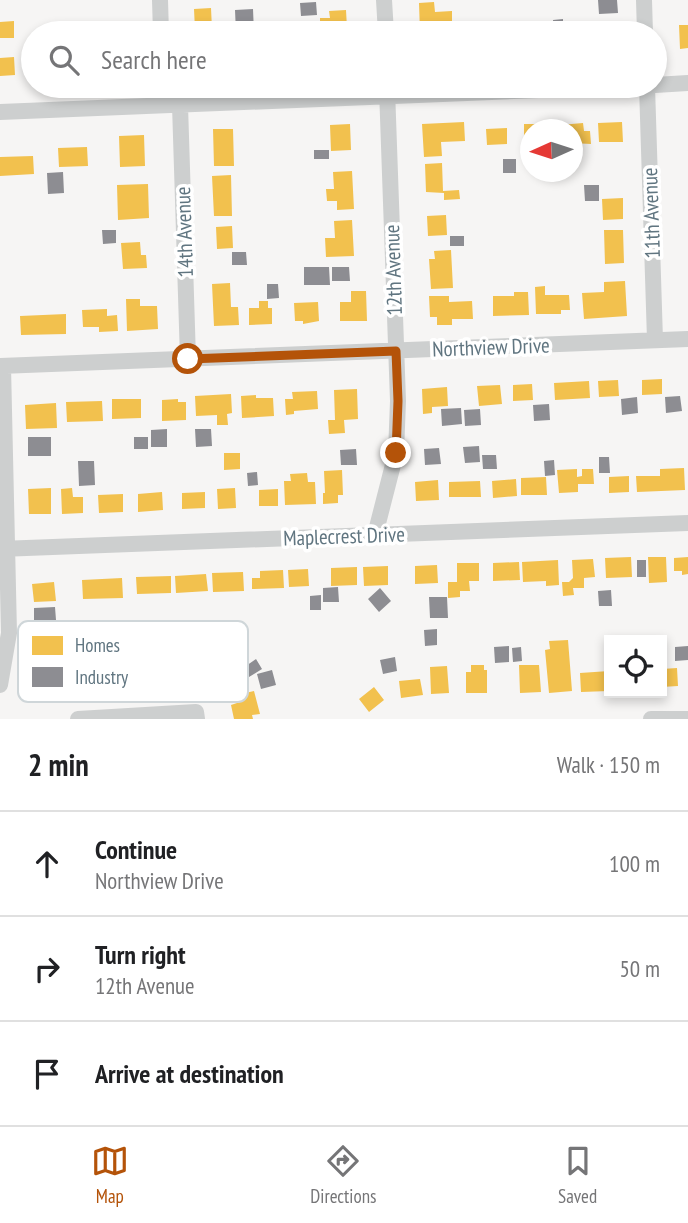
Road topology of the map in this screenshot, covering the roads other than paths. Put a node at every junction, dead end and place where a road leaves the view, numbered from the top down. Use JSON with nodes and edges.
{"nodes":[{"id":1,"x":160,"y":0,"type":"edge"},
{"id":2,"x":384,"y":0,"type":"edge"},
{"id":3,"x":644,"y":0,"type":"edge"},
{"id":4,"x":161,"y":21,"type":"edge"},
{"id":5,"x":385,"y":21,"type":"edge"},
{"id":6,"x":645,"y":21,"type":"edge"},
{"id":7,"x":688,"y":83,"type":"edge"},
{"id":8,"x":667,"y":84,"type":"edge"},
{"id":9,"x":163,"y":98,"type":"edge"},
{"id":10,"x":276,"y":98,"type":"edge"},
{"id":11,"x":387,"y":98,"type":"edge"},
{"id":12,"x":647,"y":98,"type":"edge"},
{"id":13,"x":180,"y":104,"type":"junction"},
{"id":14,"x":163,"y":105,"type":"junction"},
{"id":15,"x":0,"y":112,"type":"edge"},
{"id":16,"x":688,"y":339,"type":"edge"},
{"id":17,"x":654,"y":340,"type":"junction"},
{"id":18,"x":396,"y":351,"type":"junction"},
{"id":19,"x":188,"y":359,"type":"junction"},
{"id":20,"x":1,"y":366,"type":"edge"},
{"id":21,"x":688,"y":523,"type":"edge"},
{"id":22,"x":375,"y":535,"type":"junction"},
{"id":23,"x":4,"y":549,"type":"edge"},
{"id":24,"x":0,"y":685,"type":"edge"},
{"id":25,"x":78,"y":719,"type":"edge"},
{"id":26,"x":197,"y":719,"type":"edge"},
{"id":27,"x":651,"y":719,"type":"edge"},
{"id":28,"x":688,"y":719,"type":"edge"}],
"edges":[{"from":1,"to":4,"type":"street"},
{"from":2,"to":5,"type":"street"},
{"from":3,"to":6,"type":"street"},
{"from":7,"to":8,"type":"street"},
{"from":9,"to":14,"type":"street"},
{"from":10,"to":13,"type":"street"},
{"from":11,"to":18,"type":"street","name":"12th Avenue"},
{"from":12,"to":17,"type":"street","name":"11th Avenue"},
{"from":13,"to":14,"type":"street"},
{"from":13,"to":19,"type":"street","name":"14th Avenue"},
{"from":14,"to":15,"type":"street"},
{"from":16,"to":17,"type":"street","name":"Northview Drive"},
{"from":17,"to":18,"type":"street","name":"Northview Drive"},
{"from":18,"to":19,"type":"street","name":"Northview Drive"},
{"from":18,"to":22,"type":"street","name":"12th Avenue"},
{"from":19,"to":20,"type":"street","name":"Northview Drive"},
{"from":20,"to":23,"type":"street"},
{"from":21,"to":22,"type":"street","name":"Maplecrest Drive"},
{"from":22,"to":23,"type":"street","name":"Maplecrest Drive"},
{"from":23,"to":24,"type":"street"},
{"from":25,"to":26,"type":"street"},
{"from":27,"to":28,"type":"street"}]}
